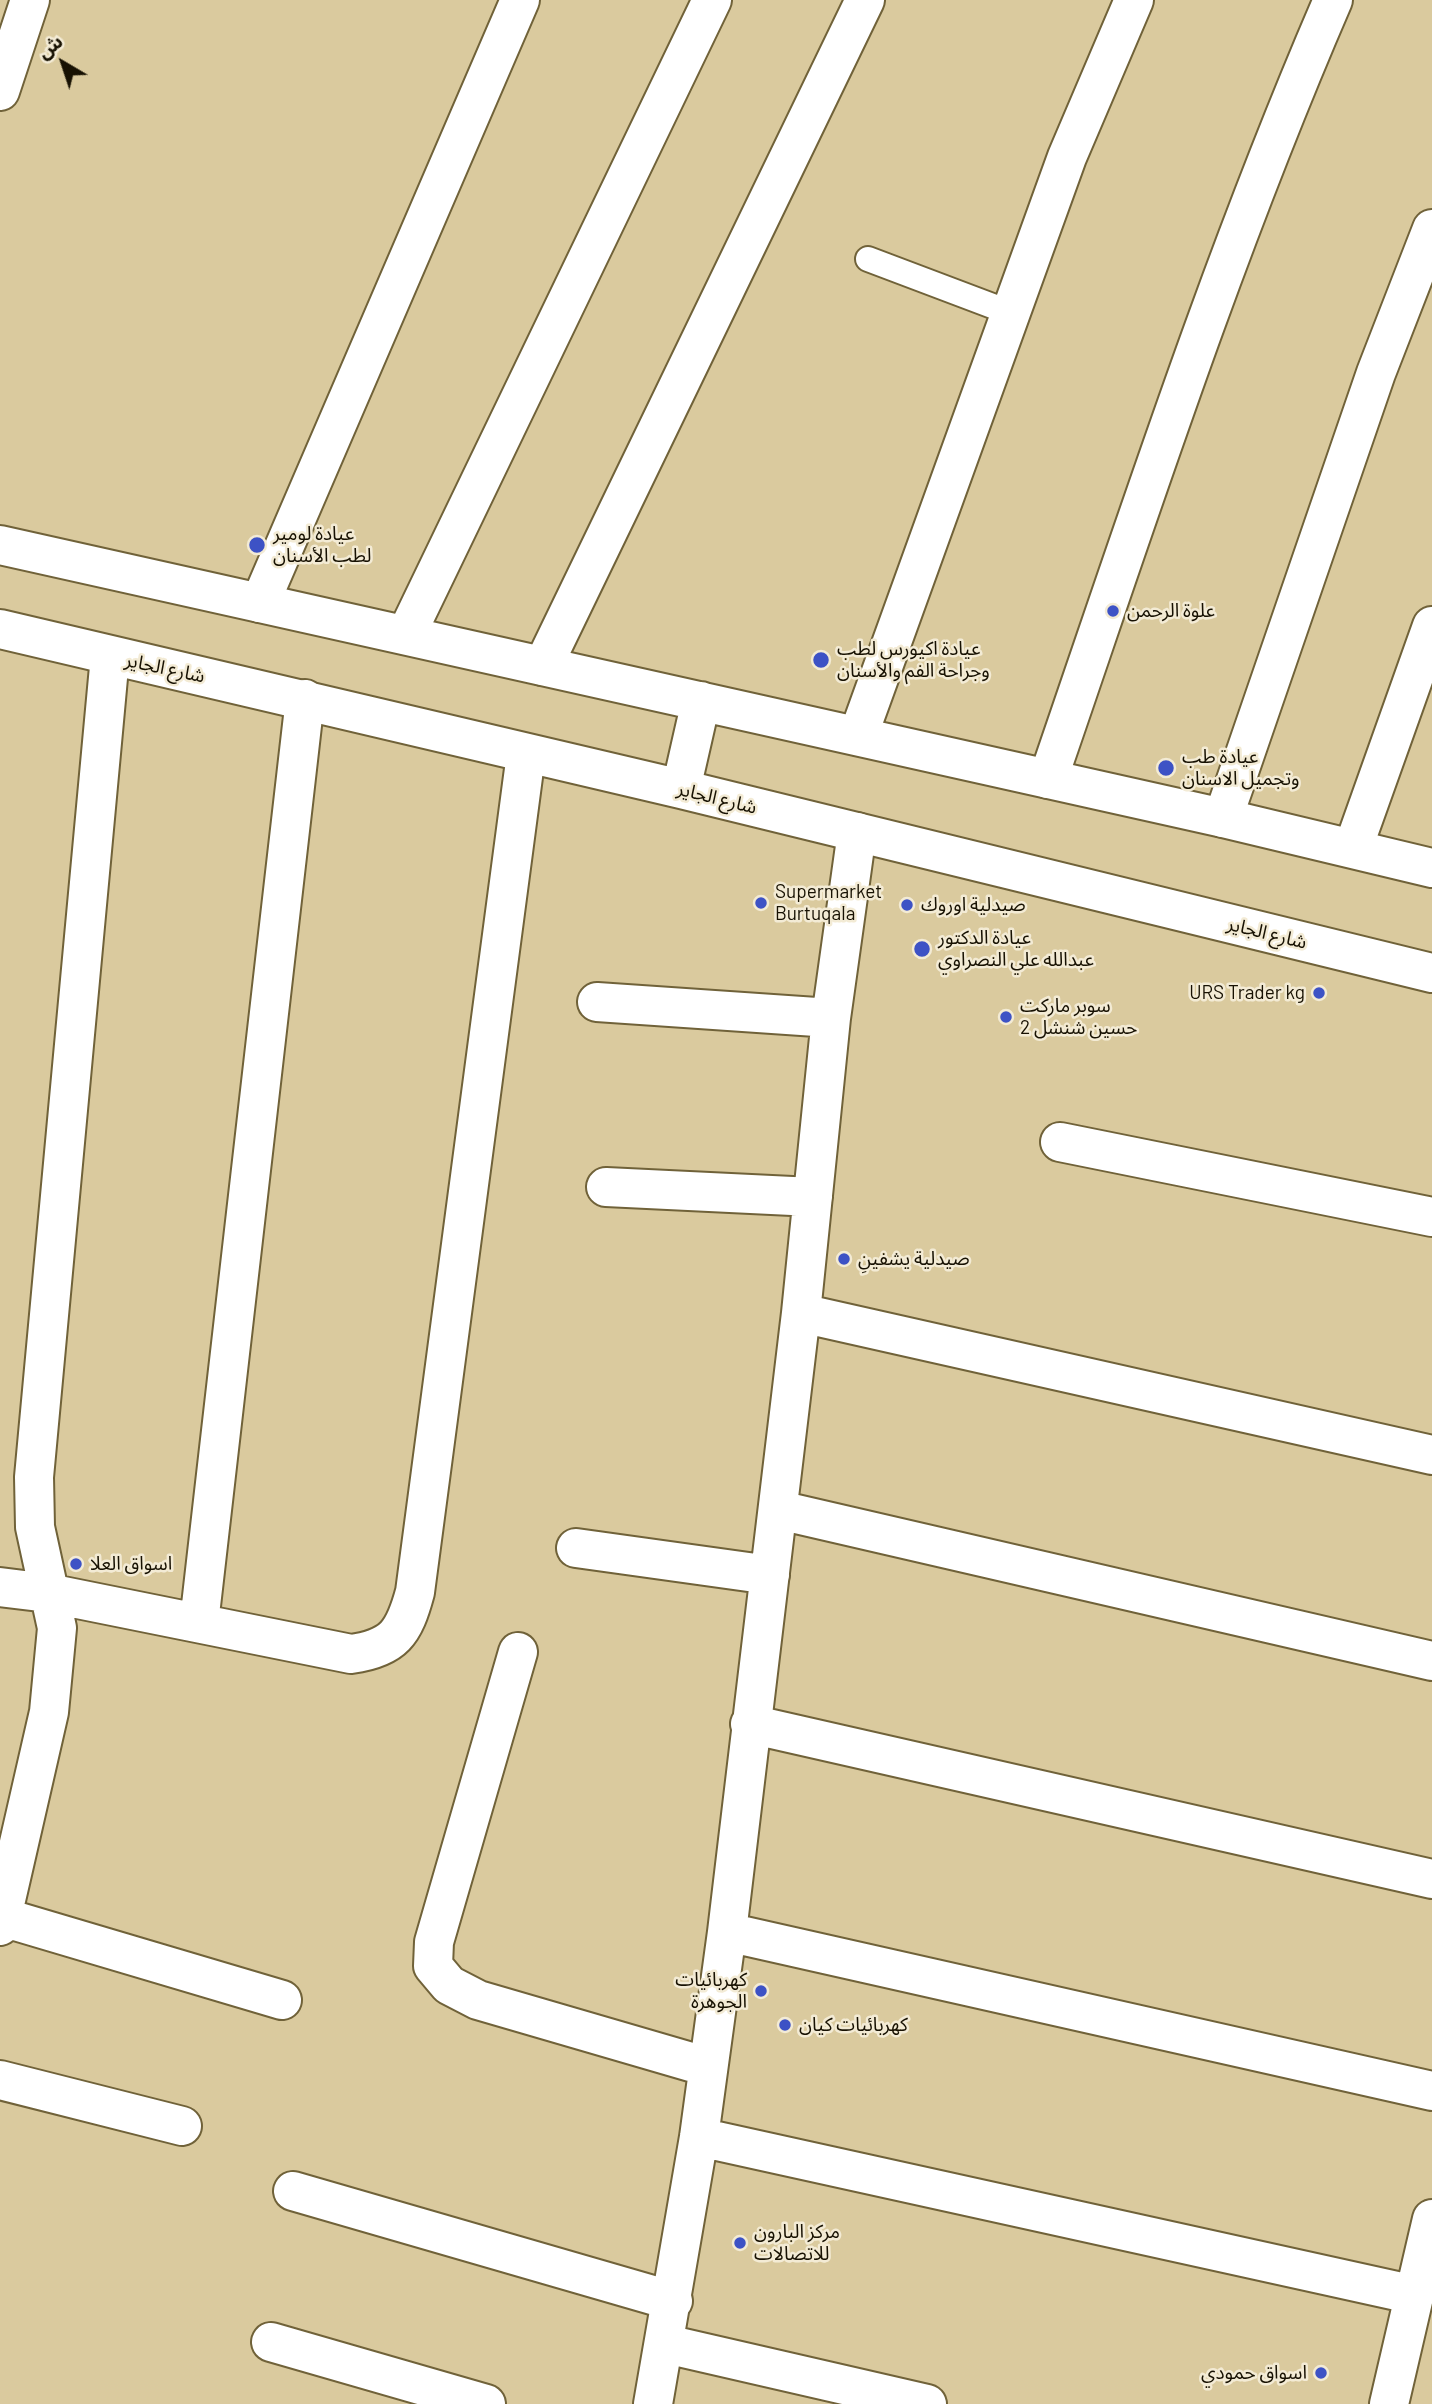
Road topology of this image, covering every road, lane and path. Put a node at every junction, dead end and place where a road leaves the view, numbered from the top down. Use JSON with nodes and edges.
{"nodes":[{"id":1,"x":30,"y":0,"type":"edge"},
{"id":2,"x":520,"y":0,"type":"edge"},
{"id":3,"x":712,"y":0,"type":"edge"},
{"id":4,"x":865,"y":0,"type":"edge"},
{"id":5,"x":1134,"y":0,"type":"edge"},
{"id":6,"x":1332,"y":0,"type":"edge"},
{"id":7,"x":0,"y":90,"type":"edge"},
{"id":8,"x":1432,"y":229,"type":"edge"},
{"id":9,"x":868,"y":260,"type":"dead end"},
{"id":10,"x":1011,"y":313,"type":"junction"},
{"id":11,"x":0,"y":545,"type":"edge"},
{"id":12,"x":260,"y":603,"type":"junction"},
{"id":13,"x":1432,"y":626,"type":"edge"},
{"id":14,"x":0,"y":629,"type":"edge"},
{"id":15,"x":406,"y":635,"type":"junction"},
{"id":16,"x":110,"y":656,"type":"junction"},
{"id":17,"x":543,"y":666,"type":"junction"},
{"id":18,"x":305,"y":699,"type":"junction"},
{"id":19,"x":701,"y":701,"type":"junction"},
{"id":20,"x":858,"y":736,"type":"junction"},
{"id":21,"x":526,"y":754,"type":"junction"},
{"id":22,"x":1048,"y":779,"type":"junction"},
{"id":23,"x":681,"y":789,"type":"junction"},
{"id":24,"x":1223,"y":818,"type":"junction"},
{"id":25,"x":857,"y":832,"type":"junction"},
{"id":26,"x":1353,"y":848,"type":"junction"},
{"id":27,"x":1432,"y":868,"type":"edge"},
{"id":28,"x":1432,"y":973,"type":"edge"},
{"id":29,"x":597,"y":1002,"type":"dead end"},
{"id":30,"x":831,"y":1018,"type":"junction"},
{"id":31,"x":1060,"y":1142,"type":"dead end"},
{"id":32,"x":606,"y":1187,"type":"dead end"},
{"id":33,"x":813,"y":1197,"type":"junction"},
{"id":34,"x":1432,"y":1217,"type":"edge"},
{"id":35,"x":801,"y":1313,"type":"junction"},
{"id":36,"x":1432,"y":1455,"type":"edge"},
{"id":37,"x":779,"y":1510,"type":"junction"},
{"id":38,"x":576,"y":1548,"type":"dead end"},
{"id":39,"x":770,"y":1575,"type":"junction"},
{"id":40,"x":0,"y":1587,"type":"edge"},
{"id":41,"x":48,"y":1593,"type":"junction"},
{"id":42,"x":199,"y":1623,"type":"junction"},
{"id":43,"x":518,"y":1652,"type":"dead end"},
{"id":44,"x":1432,"y":1661,"type":"edge"},
{"id":45,"x":750,"y":1724,"type":"junction"},
{"id":46,"x":8,"y":1847,"type":"edge"},
{"id":47,"x":1432,"y":1879,"type":"edge"},
{"id":48,"x":1,"y":1921,"type":"edge"},
{"id":49,"x":727,"y":1932,"type":"junction"},
{"id":50,"x":282,"y":2000,"type":"dead end"},
{"id":51,"x":708,"y":2067,"type":"junction"},
{"id":52,"x":0,"y":2080,"type":"edge"},
{"id":53,"x":1432,"y":2091,"type":"edge"},
{"id":54,"x":182,"y":2126,"type":"dead end"},
{"id":55,"x":699,"y":2137,"type":"junction"},
{"id":56,"x":293,"y":2191,"type":"dead end"},
{"id":57,"x":1432,"y":2219,"type":"edge"},
{"id":58,"x":1415,"y":2295,"type":"junction"},
{"id":59,"x":673,"y":2301,"type":"junction"},
{"id":60,"x":271,"y":2342,"type":"dead end"},
{"id":61,"x":666,"y":2344,"type":"junction"},
{"id":62,"x":486,"y":2404,"type":"edge"},
{"id":63,"x":653,"y":2404,"type":"edge"},
{"id":64,"x":927,"y":2404,"type":"edge"},
{"id":65,"x":1389,"y":2404,"type":"edge"}],
"edges":[{"from":1,"to":7,"type":"street"},
{"from":2,"to":12,"type":"street"},
{"from":3,"to":15,"type":"street"},
{"from":4,"to":17,"type":"street"},
{"from":5,"to":10,"type":"street"},
{"from":6,"to":22,"type":"street"},
{"from":8,"to":24,"type":"street"},
{"from":9,"to":10,"type":"lane"},
{"from":10,"to":20,"type":"street"},
{"from":11,"to":12,"type":"street"},
{"from":12,"to":15,"type":"street"},
{"from":13,"to":26,"type":"street"},
{"from":14,"to":16,"type":"street","name":"شارع الجاير"},
{"from":15,"to":17,"type":"street"},
{"from":16,"to":18,"type":"street","name":"شارع الجاير"},
{"from":16,"to":41,"type":"street"},
{"from":17,"to":19,"type":"street"},
{"from":18,"to":21,"type":"street","name":"شارع الجاير"},
{"from":18,"to":42,"type":"street"},
{"from":19,"to":20,"type":"street"},
{"from":19,"to":23,"type":"street"},
{"from":20,"to":22,"type":"street"},
{"from":21,"to":23,"type":"street","name":"شارع الجاير"},
{"from":21,"to":42,"type":"street"},
{"from":22,"to":24,"type":"street"},
{"from":23,"to":25,"type":"street","name":"شارع الجاير"},
{"from":24,"to":26,"type":"street"},
{"from":25,"to":28,"type":"street","name":"شارع الجاير"},
{"from":25,"to":30,"type":"street"},
{"from":26,"to":27,"type":"street"},
{"from":29,"to":30,"type":"street"},
{"from":30,"to":33,"type":"street"},
{"from":31,"to":34,"type":"street"},
{"from":32,"to":33,"type":"street"},
{"from":33,"to":35,"type":"street"},
{"from":35,"to":36,"type":"street"},
{"from":35,"to":37,"type":"street"},
{"from":37,"to":39,"type":"street"},
{"from":37,"to":44,"type":"street"},
{"from":38,"to":39,"type":"street"},
{"from":39,"to":45,"type":"street"},
{"from":40,"to":41,"type":"street"},
{"from":41,"to":42,"type":"street"},
{"from":41,"to":46,"type":"street"},
{"from":43,"to":51,"type":"street"},
{"from":45,"to":47,"type":"street"},
{"from":45,"to":49,"type":"street"},
{"from":46,"to":48,"type":"street"},
{"from":48,"to":50,"type":"street"},
{"from":49,"to":51,"type":"street"},
{"from":49,"to":53,"type":"street"},
{"from":51,"to":55,"type":"street"},
{"from":52,"to":54,"type":"street"},
{"from":55,"to":58,"type":"street"},
{"from":55,"to":59,"type":"street"},
{"from":56,"to":59,"type":"street"},
{"from":57,"to":58,"type":"street"},
{"from":58,"to":65,"type":"street"},
{"from":59,"to":61,"type":"street"},
{"from":60,"to":62,"type":"street"},
{"from":61,"to":63,"type":"street"},
{"from":61,"to":64,"type":"street"}]}
